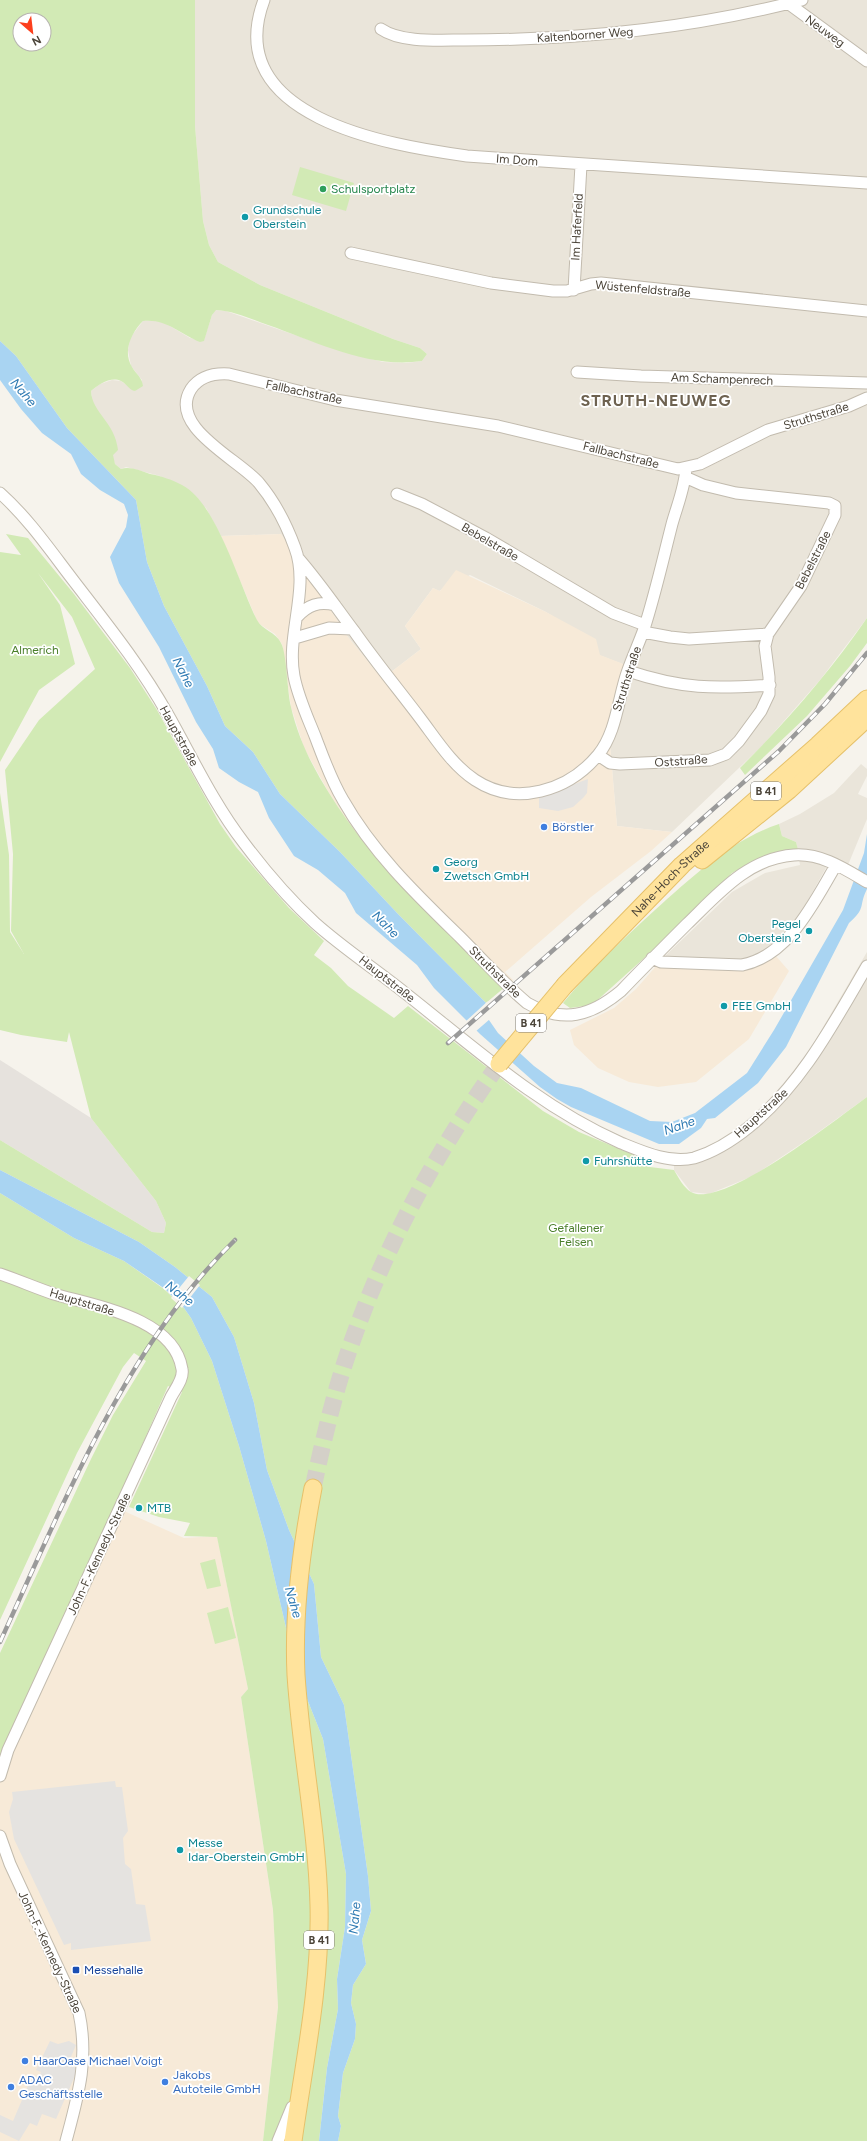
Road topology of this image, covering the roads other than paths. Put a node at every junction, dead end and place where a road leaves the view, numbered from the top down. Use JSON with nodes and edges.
{"nodes":[{"id":1,"x":264,"y":0,"type":"edge"},
{"id":2,"x":802,"y":0,"type":"edge"},
{"id":3,"x":786,"y":2,"type":"edge"},
{"id":4,"x":381,"y":29,"type":"dead end"},
{"id":5,"x":867,"y":61,"type":"edge"},
{"id":6,"x":581,"y":165,"type":"junction"},
{"id":7,"x":867,"y":182,"type":"edge"},
{"id":8,"x":351,"y":253,"type":"dead end"},
{"id":9,"x":574,"y":290,"type":"junction"},
{"id":10,"x":867,"y":311,"type":"edge"},
{"id":11,"x":577,"y":372,"type":"dead end"},
{"id":12,"x":867,"y":383,"type":"edge"},
{"id":13,"x":867,"y":398,"type":"edge"},
{"id":14,"x":686,"y":473,"type":"junction"},
{"id":15,"x":0,"y":493,"type":"edge"},
{"id":16,"x":397,"y":494,"type":"dead end"},
{"id":17,"x":299,"y":559,"type":"junction"},
{"id":18,"x":335,"y":605,"type":"junction"},
{"id":19,"x":297,"y":617,"type":"junction"},
{"id":20,"x":644,"y":628,"type":"junction"},
{"id":21,"x":352,"y":629,"type":"junction"},
{"id":22,"x":768,"y":634,"type":"junction"},
{"id":23,"x":295,"y":638,"type":"junction"},
{"id":24,"x":628,"y":670,"type":"junction"},
{"id":25,"x":770,"y":685,"type":"junction"},
{"id":26,"x":867,"y":698,"type":"edge"},
{"id":27,"x":867,"y":718,"type":"edge"},
{"id":28,"x":598,"y":755,"type":"junction"},
{"id":29,"x":840,"y":867,"type":"junction"},
{"id":30,"x":867,"y":882,"type":"edge"},
{"id":31,"x":640,"y":907,"type":"junction"},
{"id":32,"x":652,"y":958,"type":"junction"},
{"id":33,"x":867,"y":966,"type":"edge"},
{"id":34,"x":499,"y":1064,"type":"tunnel mouth"},
{"id":35,"x":0,"y":1274,"type":"edge"},
{"id":36,"x":162,"y":1336,"type":"joint"},
{"id":37,"x":313,"y":1488,"type":"tunnel mouth"},
{"id":38,"x":0,"y":1776,"type":"edge"},
{"id":39,"x":0,"y":1836,"type":"edge"},
{"id":40,"x":304,"y":2068,"type":"junction"},
{"id":41,"x":66,"y":2141,"type":"edge"},
{"id":42,"x":278,"y":2141,"type":"edge"},
{"id":43,"x":293,"y":2141,"type":"edge"}],
"edges":[{"from":1,"to":6,"type":"street","name":"Im Dom"},
{"from":2,"to":3,"type":"street","name":"Kaltenborner Weg"},
{"from":3,"to":4,"type":"street","name":"Kaltenborner Weg"},
{"from":3,"to":5,"type":"street","name":"Neuweg"},
{"from":6,"to":7,"type":"street","name":"Im Dom"},
{"from":6,"to":9,"type":"street","name":"Im Haferfeld"},
{"from":8,"to":9,"type":"street","name":"Wüstenfeldstraße"},
{"from":9,"to":10,"type":"street","name":"Wüstenfeldstraße"},
{"from":11,"to":12,"type":"street","name":"Am Schampenrech"},
{"from":13,"to":14,"type":"street","name":"Struthstraße"},
{"from":14,"to":17,"type":"street","name":"Fallbachstraße"},
{"from":14,"to":20,"type":"street","name":"Struthstraße"},
{"from":14,"to":22,"type":"street","name":"Bebelstraße"},
{"from":15,"to":33,"type":"street","name":"Hauptstraße"},
{"from":16,"to":20,"type":"street","name":"Bebelstraße"},
{"from":17,"to":18,"type":"street","name":"Struthstraße"},
{"from":17,"to":19,"type":"street","name":"Fallbachstraße"},
{"from":18,"to":19,"type":"street"},
{"from":18,"to":21,"type":"street","name":"Struthstraße"},
{"from":19,"to":23,"type":"street","name":"Struthstraße"},
{"from":20,"to":22,"type":"street","name":"Bebelstraße"},
{"from":20,"to":24,"type":"street","name":"Struthstraße"},
{"from":21,"to":23,"type":"street"},
{"from":21,"to":28,"type":"street","name":"Struthstraße"},
{"from":22,"to":25,"type":"street","name":"Oststraße"},
{"from":23,"to":32,"type":"street","name":"Struthstraße"},
{"from":24,"to":25,"type":"street"},
{"from":24,"to":28,"type":"street","name":"Struthstraße"},
{"from":25,"to":28,"type":"street","name":"Oststraße"},
{"from":26,"to":31,"type":"main road","name":"Nahe-Hoch-Straße","number":"B 41"},
{"from":27,"to":31,"type":"main road","name":"Nahe-Hoch-Straße","number":"B 41"},
{"from":29,"to":30,"type":"street","name":"Struthstraße"},
{"from":29,"to":32,"type":"street","name":"Struthstraße"},
{"from":29,"to":32,"type":"street"},
{"from":31,"to":34,"type":"main road","number":"B 41","bridge":true},
{"from":35,"to":36,"type":"street","name":"Hauptstraße"},
{"from":36,"to":38,"type":"street","name":"John-F.-Kennedy-Straße"},
{"from":37,"to":40,"type":"main road","number":"B 41"},
{"from":39,"to":41,"type":"street","name":"John-F.-Kennedy-Straße"},
{"from":40,"to":42,"type":"street"},
{"from":40,"to":43,"type":"main road","number":"B 41"}]}
